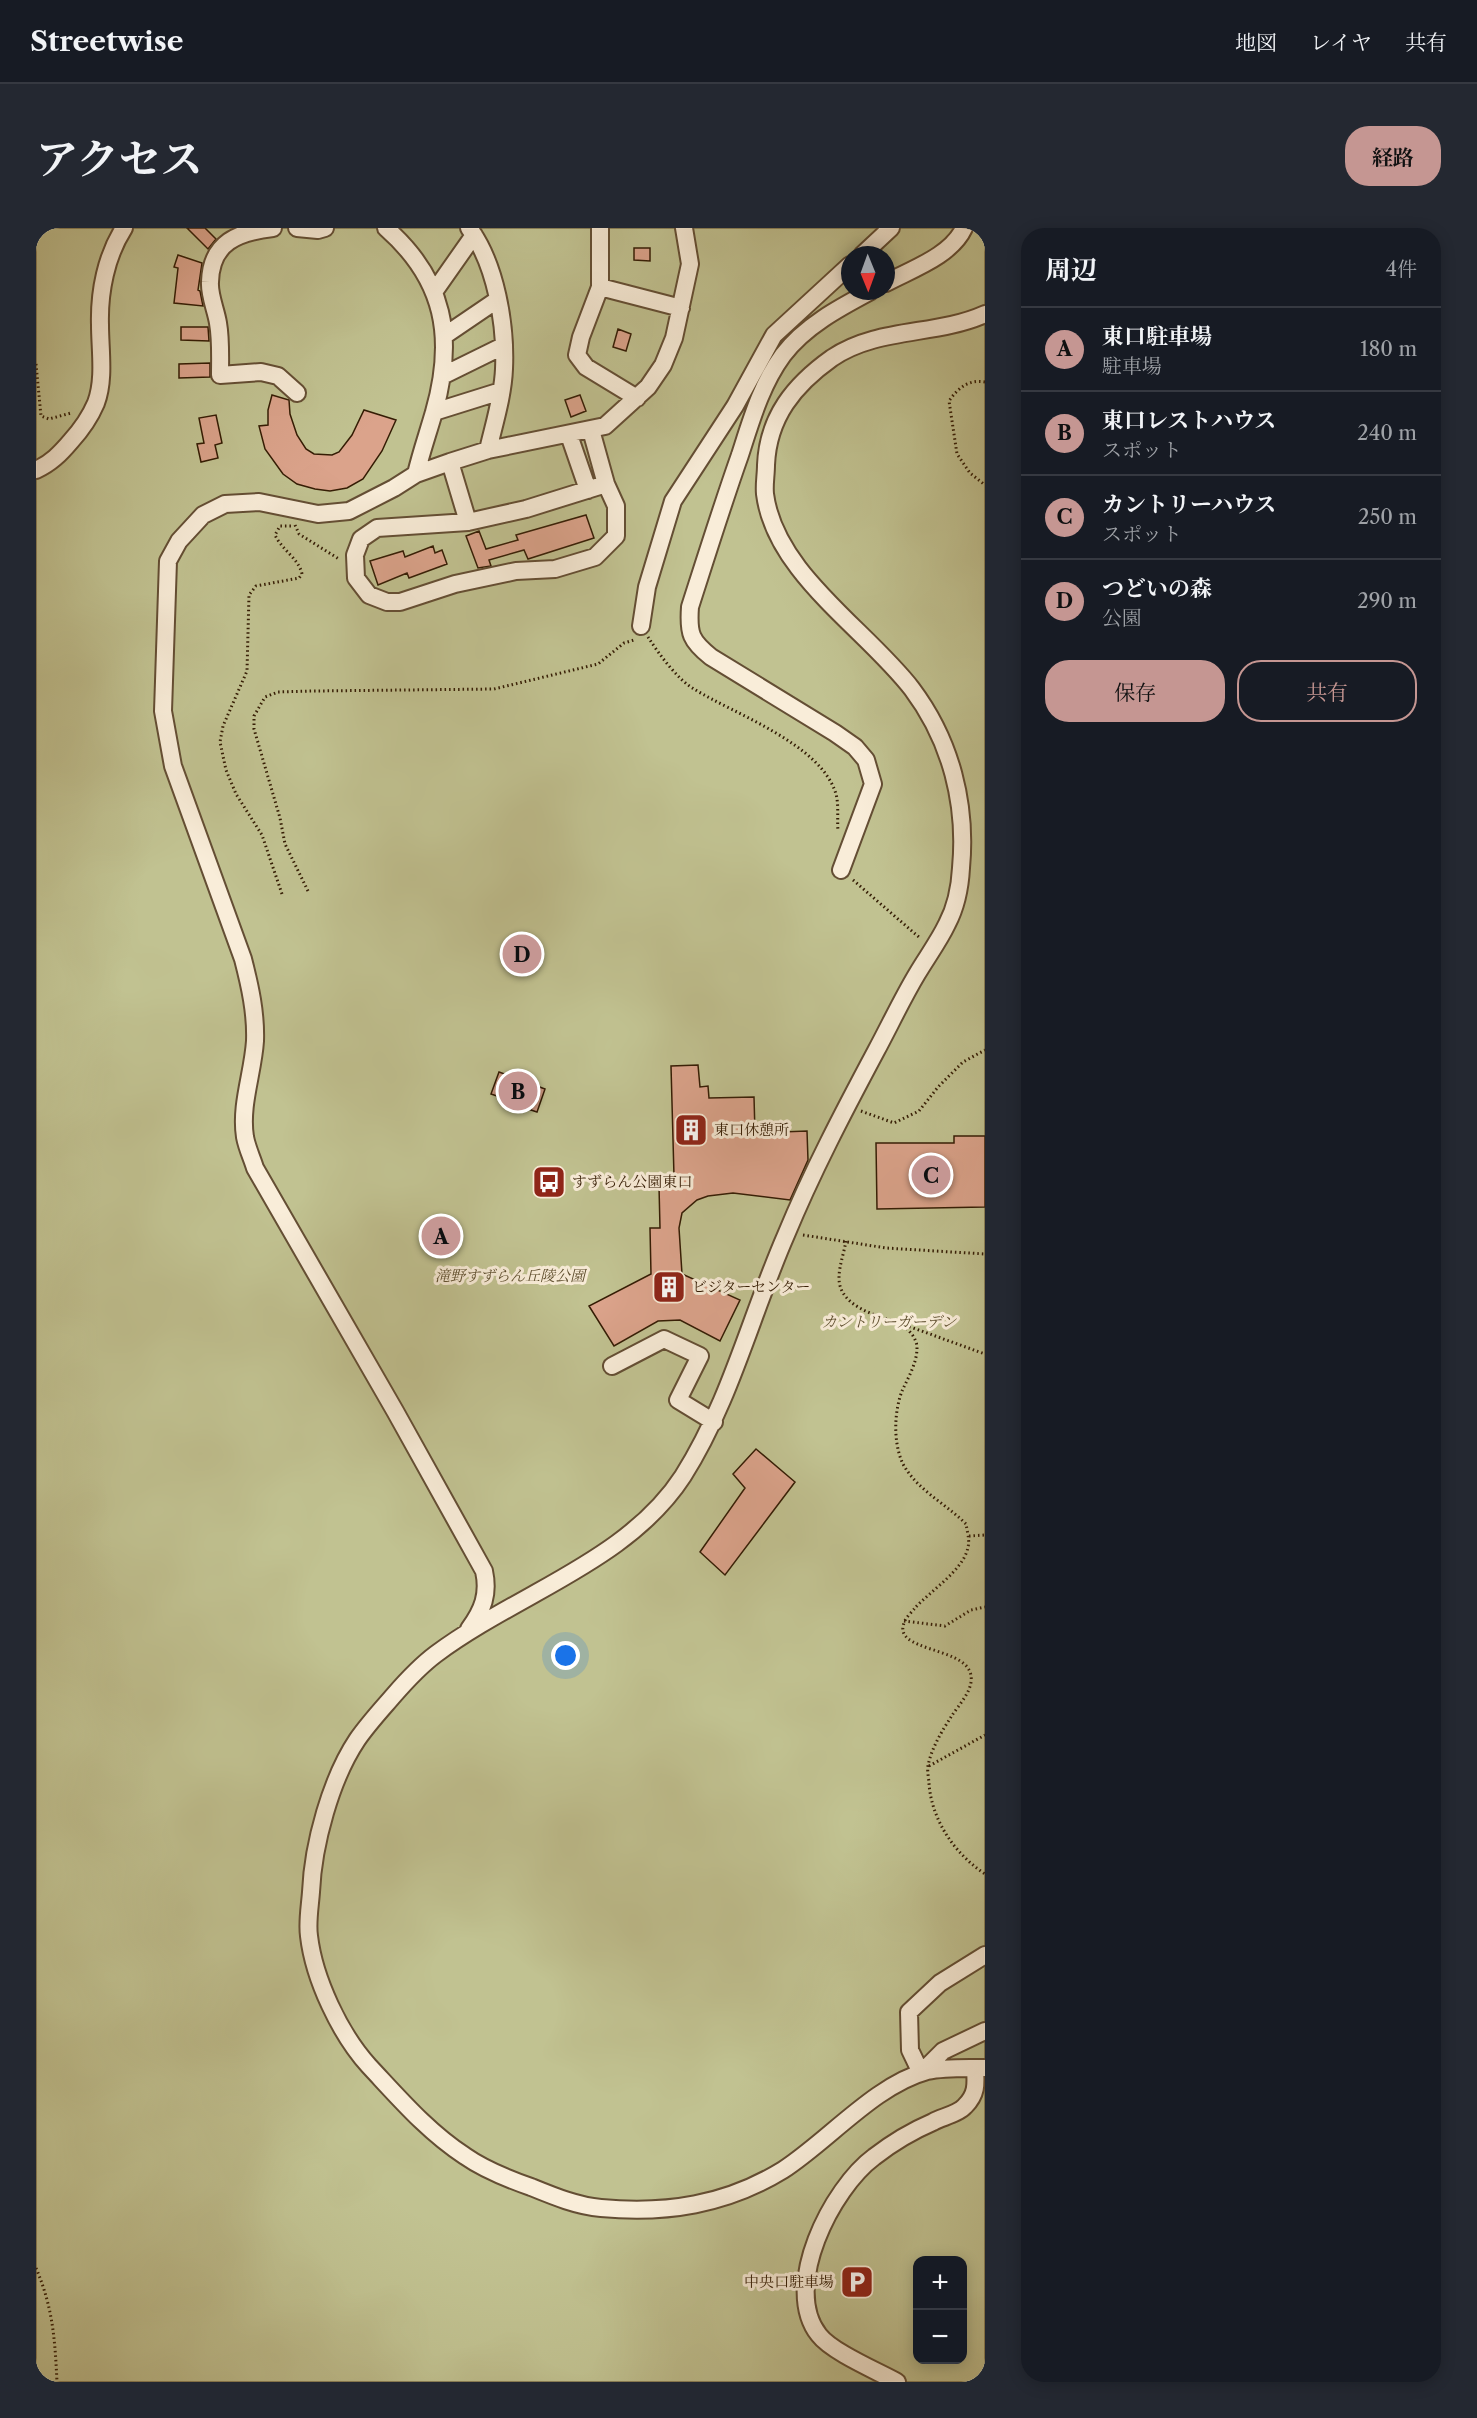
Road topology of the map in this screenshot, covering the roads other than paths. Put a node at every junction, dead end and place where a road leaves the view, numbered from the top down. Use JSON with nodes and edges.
{"nodes":[{"id":1,"x":124,"y":228,"type":"edge"},
{"id":2,"x":273,"y":228,"type":"edge"},
{"id":3,"x":297,"y":228,"type":"edge"},
{"id":4,"x":325,"y":228,"type":"edge"},
{"id":5,"x":386,"y":228,"type":"edge"},
{"id":6,"x":600,"y":228,"type":"edge"},
{"id":7,"x":684,"y":228,"type":"edge"},
{"id":8,"x":891,"y":228,"type":"edge"},
{"id":9,"x":964,"y":228,"type":"edge"},
{"id":10,"x":472,"y":232,"type":"edge"},
{"id":11,"x":872,"y":246,"type":"edge"},
{"id":12,"x":841,"y":273,"type":"edge"},
{"id":13,"x":895,"y":278,"type":"edge"},
{"id":14,"x":600,"y":287,"type":"junction"},
{"id":15,"x":434,"y":292,"type":"junction"},
{"id":16,"x":497,"y":300,"type":"junction"},
{"id":17,"x":855,"y":300,"type":"edge"},
{"id":18,"x":681,"y":308,"type":"junction"},
{"id":19,"x":985,"y":314,"type":"edge"},
{"id":20,"x":444,"y":336,"type":"junction"},
{"id":21,"x":503,"y":346,"type":"junction"},
{"id":22,"x":442,"y":376,"type":"junction"},
{"id":23,"x":501,"y":391,"type":"junction"},
{"id":24,"x":297,"y":393,"type":"dead end"},
{"id":25,"x":637,"y":398,"type":"junction"},
{"id":26,"x":434,"y":412,"type":"junction"},
{"id":27,"x":591,"y":430,"type":"junction"},
{"id":28,"x":569,"y":435,"type":"junction"},
{"id":29,"x":488,"y":450,"type":"junction"},
{"id":30,"x":450,"y":462,"type":"junction"},
{"id":31,"x":36,"y":470,"type":"edge"},
{"id":32,"x":416,"y":474,"type":"junction"},
{"id":33,"x":606,"y":484,"type":"junction"},
{"id":34,"x":588,"y":490,"type":"junction"},
{"id":35,"x":468,"y":522,"type":"junction"},
{"id":36,"x":641,"y":626,"type":"road end"},
{"id":37,"x":841,"y":870,"type":"road end"},
{"id":38,"x":612,"y":1366,"type":"dead end"},
{"id":39,"x":714,"y":1422,"type":"junction"},
{"id":40,"x":465,"y":1634,"type":"junction"},
{"id":41,"x":985,"y":1955,"type":"edge"},
{"id":42,"x":985,"y":2031,"type":"edge"},
{"id":43,"x":980,"y":2068,"type":"edge"},
{"id":44,"x":921,"y":2073,"type":"junction"},
{"id":45,"x":897,"y":2382,"type":"edge"}],
"edges":[{"from":1,"to":31,"type":"street"},
{"from":2,"to":24,"type":"street"},
{"from":3,"to":4,"type":"street"},
{"from":5,"to":15,"type":"street"},
{"from":6,"to":14,"type":"street"},
{"from":7,"to":18,"type":"street"},
{"from":8,"to":11,"type":"street"},
{"from":9,"to":13,"type":"street"},
{"from":10,"to":15,"type":"street"},
{"from":10,"to":16,"type":"street"},
{"from":12,"to":36,"type":"street"},
{"from":14,"to":18,"type":"street"},
{"from":14,"to":25,"type":"street"},
{"from":15,"to":20,"type":"street"},
{"from":16,"to":20,"type":"street"},
{"from":16,"to":21,"type":"street"},
{"from":17,"to":37,"type":"street"},
{"from":18,"to":25,"type":"street"},
{"from":19,"to":39,"type":"street"},
{"from":20,"to":22,"type":"street"},
{"from":21,"to":22,"type":"street"},
{"from":21,"to":23,"type":"street"},
{"from":22,"to":26,"type":"street"},
{"from":23,"to":26,"type":"street"},
{"from":23,"to":29,"type":"street"},
{"from":25,"to":27,"type":"street"},
{"from":26,"to":32,"type":"street"},
{"from":27,"to":28,"type":"street"},
{"from":27,"to":33,"type":"street"},
{"from":28,"to":29,"type":"street"},
{"from":28,"to":34,"type":"street"},
{"from":29,"to":30,"type":"street"},
{"from":30,"to":32,"type":"street"},
{"from":30,"to":35,"type":"street"},
{"from":32,"to":40,"type":"street"},
{"from":33,"to":34,"type":"street"},
{"from":33,"to":35,"type":"street"},
{"from":34,"to":35,"type":"street"},
{"from":38,"to":39,"type":"street"},
{"from":39,"to":40,"type":"street"},
{"from":40,"to":44,"type":"street"},
{"from":41,"to":44,"type":"street"},
{"from":42,"to":44,"type":"street"},
{"from":43,"to":44,"type":"street"},
{"from":43,"to":45,"type":"street"}]}
